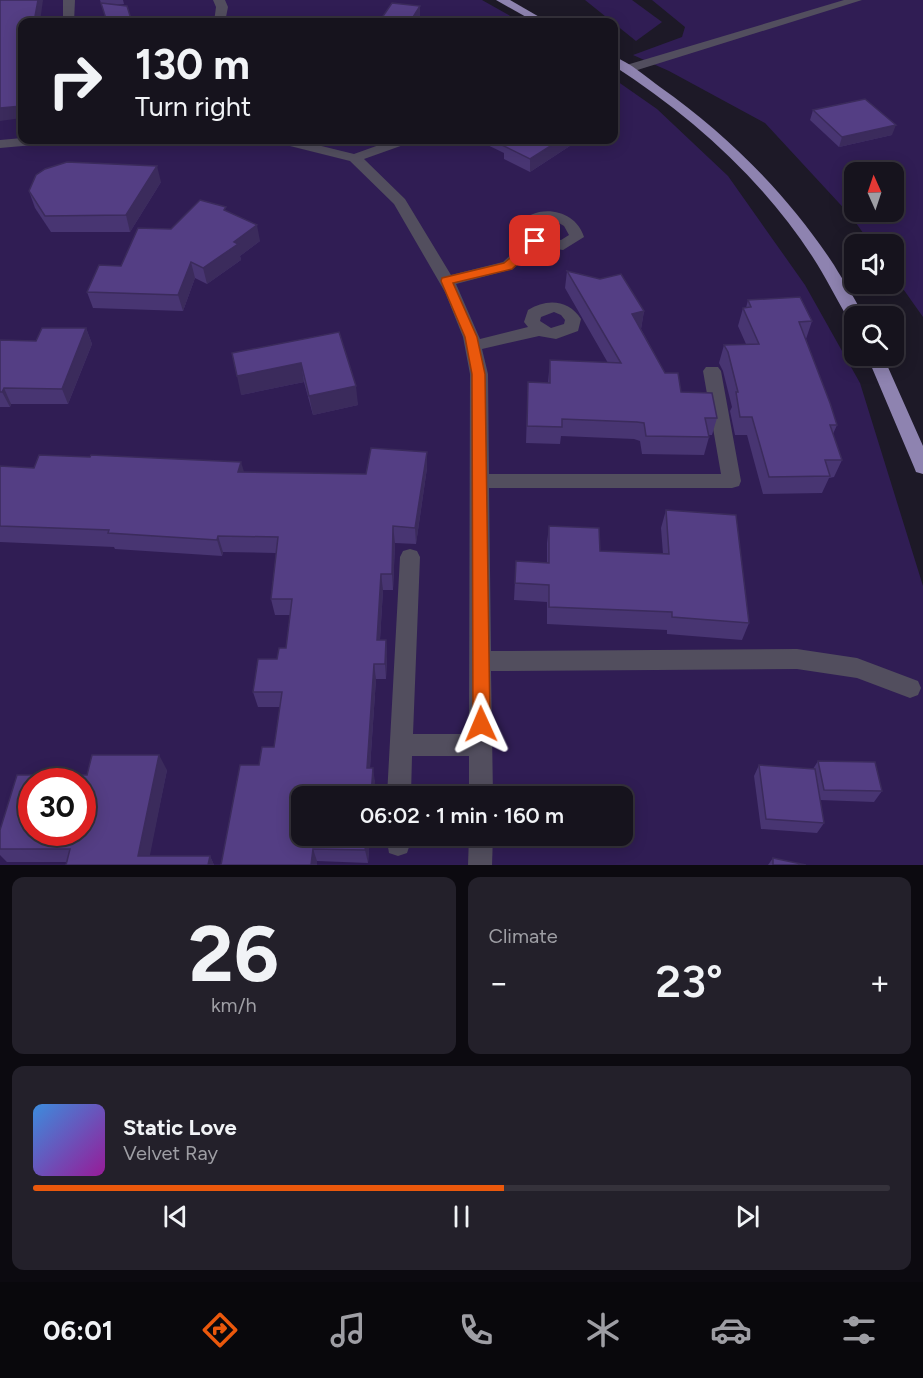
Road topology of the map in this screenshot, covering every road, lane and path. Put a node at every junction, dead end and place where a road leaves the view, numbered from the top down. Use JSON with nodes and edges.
{"nodes":[{"id":1,"x":69,"y":0,"type":"edge"},
{"id":2,"x":219,"y":0,"type":"edge"},
{"id":3,"x":502,"y":0,"type":"edge"},
{"id":4,"x":856,"y":0,"type":"edge"},
{"id":5,"x":69,"y":18,"type":"edge"},
{"id":6,"x":221,"y":18,"type":"edge"},
{"id":7,"x":535,"y":18,"type":"edge"},
{"id":8,"x":618,"y":63,"type":"edge"},
{"id":9,"x":627,"y":69,"type":"junction"},
{"id":10,"x":18,"y":142,"type":"edge"},
{"id":11,"x":0,"y":144,"type":"edge"},
{"id":12,"x":299,"y":144,"type":"edge"},
{"id":13,"x":393,"y":144,"type":"edge"},
{"id":14,"x":355,"y":158,"type":"junction"},
{"id":15,"x":535,"y":241,"type":"dead end"},
{"id":16,"x":447,"y":281,"type":"junction"},
{"id":17,"x":849,"y":306,"type":"edge"},
{"id":18,"x":539,"y":330,"type":"dead end"},
{"id":19,"x":473,"y":346,"type":"junction"},
{"id":20,"x":878,"y":366,"type":"edge"},
{"id":21,"x":712,"y":370,"type":"dead end"},
{"id":22,"x":923,"y":467,"type":"edge"},
{"id":23,"x":479,"y":481,"type":"junction"},
{"id":24,"x":410,"y":557,"type":"dead end"},
{"id":25,"x":481,"y":661,"type":"junction"},
{"id":26,"x":910,"y":688,"type":"dead end"},
{"id":27,"x":400,"y":745,"type":"junction"},
{"id":28,"x":482,"y":745,"type":"junction"},
{"id":29,"x":399,"y":786,"type":"edge"},
{"id":30,"x":481,"y":786,"type":"edge"},
{"id":31,"x":480,"y":846,"type":"edge"},
{"id":32,"x":480,"y":865,"type":"edge"}],
"edges":[{"from":1,"to":5,"type":"street"},
{"from":2,"to":6,"type":"street"},
{"from":3,"to":7,"type":"main road"},
{"from":4,"to":9,"type":"street"},
{"from":8,"to":9,"type":"main road"},
{"from":9,"to":17,"type":"main road"},
{"from":10,"to":11,"type":"street"},
{"from":12,"to":14,"type":"street"},
{"from":13,"to":14,"type":"street"},
{"from":14,"to":16,"type":"street"},
{"from":15,"to":16,"type":"street"},
{"from":16,"to":19,"type":"street"},
{"from":18,"to":19,"type":"street"},
{"from":19,"to":23,"type":"street"},
{"from":20,"to":22,"type":"main road"},
{"from":21,"to":23,"type":"street"},
{"from":23,"to":25,"type":"street"},
{"from":24,"to":27,"type":"street"},
{"from":25,"to":26,"type":"street"},
{"from":25,"to":28,"type":"street"},
{"from":27,"to":28,"type":"street"},
{"from":27,"to":29,"type":"street"},
{"from":28,"to":30,"type":"street"},
{"from":31,"to":32,"type":"street"}]}
